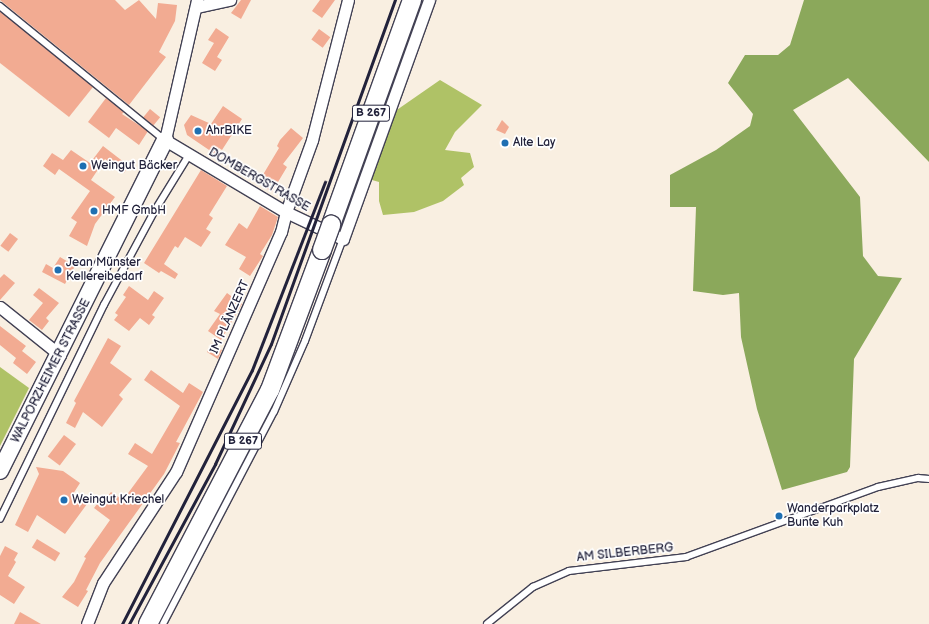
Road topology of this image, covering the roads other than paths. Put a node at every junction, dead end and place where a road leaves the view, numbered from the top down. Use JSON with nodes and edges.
{"nodes":[{"id":1,"x":230,"y":0,"type":"edge"},
{"id":2,"x":348,"y":0,"type":"edge"},
{"id":3,"x":412,"y":0,"type":"edge"},
{"id":4,"x":429,"y":0,"type":"edge"},
{"id":5,"x":197,"y":4,"type":"edge"},
{"id":6,"x":0,"y":6,"type":"edge"},
{"id":7,"x":165,"y":140,"type":"junction"},
{"id":8,"x":189,"y":155,"type":"junction"},
{"id":9,"x":286,"y":212,"type":"junction"},
{"id":10,"x":342,"y":239,"type":"junction"},
{"id":11,"x":0,"y":307,"type":"edge"},
{"id":12,"x":60,"y":355,"type":"junction"},
{"id":13,"x":0,"y":471,"type":"edge"},
{"id":14,"x":929,"y":479,"type":"edge"},
{"id":15,"x":0,"y":519,"type":"edge"},
{"id":16,"x":87,"y":624,"type":"edge"},
{"id":17,"x":148,"y":624,"type":"edge"},
{"id":18,"x":163,"y":624,"type":"edge"},
{"id":19,"x":487,"y":624,"type":"edge"}],
"edges":[{"from":1,"to":5,"type":"street"},
{"from":2,"to":9,"type":"street","name":"IM PLÄNZERT"},
{"from":3,"to":17,"type":"main road","number":"B 267","bridge":true},
{"from":4,"to":10,"type":"street"},
{"from":5,"to":7,"type":"street","name":"WALPORZHEIMER STRASSE"},
{"from":6,"to":7,"type":"lane"},
{"from":7,"to":8,"type":"street","name":"DOMBERGSTRASSE"},
{"from":7,"to":12,"type":"street","name":"WALPORZHEIMER STRASSE"},
{"from":8,"to":9,"type":"street","name":"DOMBERGSTRASSE"},
{"from":8,"to":15,"type":"lane"},
{"from":9,"to":10,"type":"street","name":"DOMBERGSTRASSE"},
{"from":9,"to":16,"type":"street","name":"IM PLÄNZERT"},
{"from":10,"to":18,"type":"lane"},
{"from":11,"to":12,"type":"street"},
{"from":12,"to":13,"type":"street","name":"WALPORZHEIMER STRASSE"},
{"from":14,"to":19,"type":"lane","name":"AM SILBERBERG"}]}
